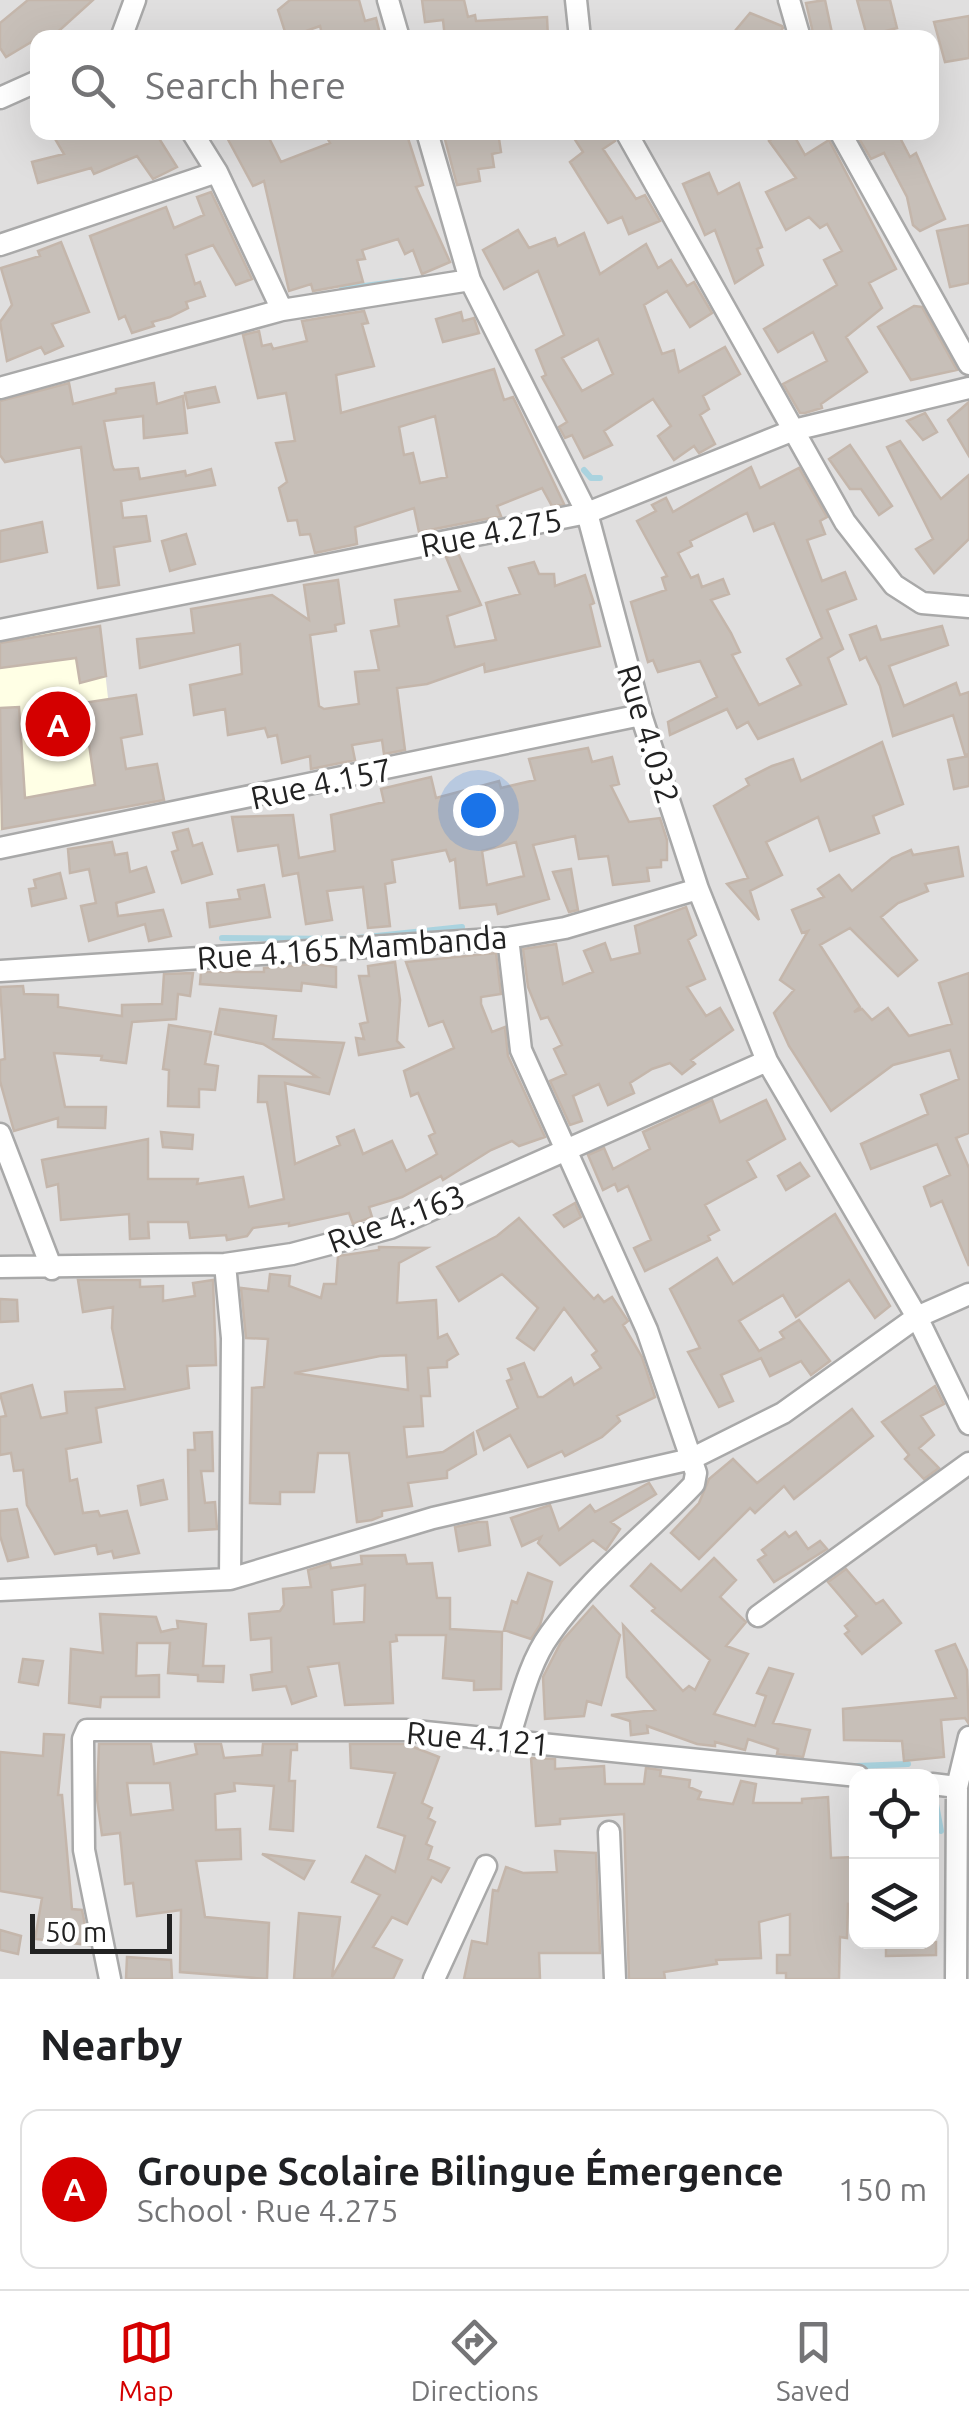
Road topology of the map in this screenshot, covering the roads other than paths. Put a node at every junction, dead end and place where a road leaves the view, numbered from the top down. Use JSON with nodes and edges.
{"nodes":[{"id":1,"x":136,"y":0,"type":"edge"},
{"id":2,"x":388,"y":0,"type":"edge"},
{"id":3,"x":576,"y":0,"type":"edge"},
{"id":4,"x":789,"y":0,"type":"edge"},
{"id":5,"x":124,"y":30,"type":"edge"},
{"id":6,"x":397,"y":30,"type":"edge"},
{"id":7,"x":579,"y":30,"type":"edge"},
{"id":8,"x":798,"y":30,"type":"edge"},
{"id":9,"x":30,"y":85,"type":"edge"},
{"id":10,"x":0,"y":98,"type":"edge"},
{"id":11,"x":197,"y":140,"type":"edge"},
{"id":12,"x":429,"y":140,"type":"edge"},
{"id":13,"x":631,"y":140,"type":"edge"},
{"id":14,"x":844,"y":140,"type":"edge"},
{"id":15,"x":217,"y":172,"type":"junction"},
{"id":16,"x":0,"y":245,"type":"edge"},
{"id":17,"x":470,"y":280,"type":"junction"},
{"id":18,"x":282,"y":310,"type":"junction"},
{"id":19,"x":969,"y":364,"type":"edge"},
{"id":20,"x":0,"y":388,"type":"edge"},
{"id":21,"x":969,"y":388,"type":"edge"},
{"id":22,"x":794,"y":430,"type":"junction"},
{"id":23,"x":587,"y":512,"type":"junction"},
{"id":24,"x":969,"y":607,"type":"edge"},
{"id":25,"x":0,"y":630,"type":"edge"},
{"id":26,"x":641,"y":715,"type":"junction"},
{"id":27,"x":0,"y":848,"type":"edge"},
{"id":28,"x":698,"y":889,"type":"junction"},
{"id":29,"x":508,"y":938,"type":"junction"},
{"id":30,"x":0,"y":971,"type":"edge"},
{"id":31,"x":768,"y":1060,"type":"junction"},
{"id":32,"x":0,"y":1134,"type":"edge"},
{"id":33,"x":567,"y":1150,"type":"junction"},
{"id":34,"x":225,"y":1264,"type":"junction"},
{"id":35,"x":0,"y":1268,"type":"edge"},
{"id":36,"x":52,"y":1270,"type":"junction"},
{"id":37,"x":969,"y":1294,"type":"edge"},
{"id":38,"x":917,"y":1317,"type":"junction"},
{"id":39,"x":969,"y":1424,"type":"edge"},
{"id":40,"x":691,"y":1459,"type":"junction"},
{"id":41,"x":969,"y":1463,"type":"edge"},
{"id":42,"x":230,"y":1579,"type":"junction"},
{"id":43,"x":0,"y":1590,"type":"edge"},
{"id":44,"x":758,"y":1616,"type":"dead end"},
{"id":45,"x":969,"y":1737,"type":"edge"},
{"id":46,"x":508,"y":1741,"type":"junction"},
{"id":47,"x":849,"y":1775,"type":"edge"},
{"id":48,"x":939,"y":1785,"type":"edge"},
{"id":49,"x":957,"y":1787,"type":"junction"},
{"id":50,"x":609,"y":1832,"type":"dead end"},
{"id":51,"x":486,"y":1866,"type":"dead end"},
{"id":52,"x":110,"y":1979,"type":"edge"},
{"id":53,"x":434,"y":1979,"type":"edge"},
{"id":54,"x":614,"y":1979,"type":"edge"},
{"id":55,"x":956,"y":1979,"type":"edge"}],
"edges":[{"from":1,"to":5,"type":"street"},
{"from":2,"to":6,"type":"street"},
{"from":3,"to":7,"type":"street"},
{"from":4,"to":8,"type":"street"},
{"from":9,"to":10,"type":"street"},
{"from":11,"to":15,"type":"street"},
{"from":12,"to":17,"type":"street","name":"Rue 4.032"},
{"from":13,"to":22,"type":"street"},
{"from":14,"to":19,"type":"street"},
{"from":15,"to":16,"type":"street"},
{"from":15,"to":18,"type":"street"},
{"from":17,"to":18,"type":"street"},
{"from":17,"to":23,"type":"street","name":"Rue 4.032"},
{"from":18,"to":20,"type":"street"},
{"from":21,"to":22,"type":"street","name":"Rue 4.275"},
{"from":22,"to":23,"type":"street","name":"Rue 4.275"},
{"from":22,"to":24,"type":"street"},
{"from":23,"to":25,"type":"street","name":"Rue 4.275"},
{"from":23,"to":26,"type":"street","name":"Rue 4.032"},
{"from":26,"to":27,"type":"street","name":"Rue 4.157"},
{"from":26,"to":28,"type":"street","name":"Rue 4.032"},
{"from":28,"to":29,"type":"street","name":"Rue 4.165 Mambanda"},
{"from":28,"to":31,"type":"street","name":"Rue 4.032"},
{"from":29,"to":30,"type":"street","name":"Rue 4.165 Mambanda"},
{"from":29,"to":33,"type":"street"},
{"from":31,"to":33,"type":"street","name":"Rue 4.163"},
{"from":31,"to":38,"type":"street","name":"Rue 4.032"},
{"from":32,"to":36,"type":"street"},
{"from":33,"to":34,"type":"street","name":"Rue 4.163"},
{"from":33,"to":40,"type":"street"},
{"from":34,"to":36,"type":"street","name":"Rue 4.163"},
{"from":34,"to":42,"type":"street"},
{"from":35,"to":36,"type":"street","name":"Rue 4.163"},
{"from":37,"to":38,"type":"street"},
{"from":38,"to":39,"type":"street","name":"Rue 4.032"},
{"from":38,"to":40,"type":"street"},
{"from":40,"to":42,"type":"street"},
{"from":40,"to":46,"type":"street"},
{"from":41,"to":44,"type":"street"},
{"from":42,"to":43,"type":"street"},
{"from":45,"to":49,"type":"street"},
{"from":46,"to":47,"type":"street","name":"Rue 4.121"},
{"from":46,"to":52,"type":"street","name":"Rue 4.121"},
{"from":48,"to":49,"type":"street"},
{"from":49,"to":55,"type":"street"},
{"from":50,"to":54,"type":"street"},
{"from":51,"to":53,"type":"street"}]}
